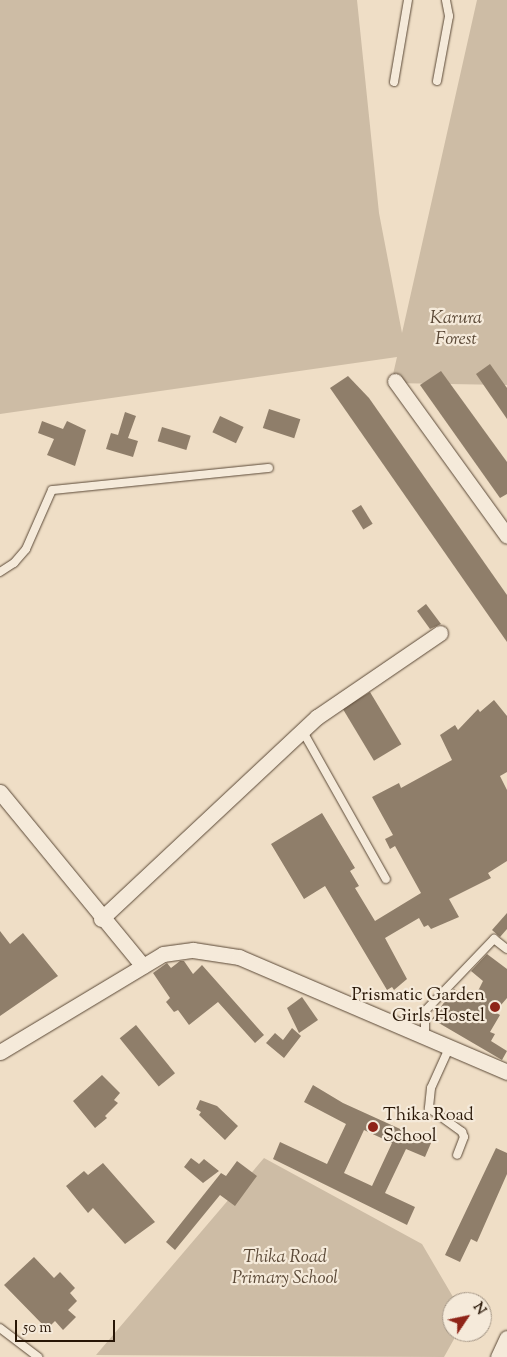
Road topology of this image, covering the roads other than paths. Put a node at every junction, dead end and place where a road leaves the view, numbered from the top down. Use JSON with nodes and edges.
{"nodes":[{"id":1,"x":408,"y":0,"type":"edge"},
{"id":2,"x":446,"y":0,"type":"edge"},
{"id":3,"x":437,"y":81,"type":"dead end"},
{"id":4,"x":394,"y":82,"type":"dead end"},
{"id":5,"x":395,"y":381,"type":"dead end"},
{"id":6,"x":269,"y":468,"type":"dead end"},
{"id":7,"x":506,"y":531,"type":"edge"},
{"id":8,"x":0,"y":572,"type":"edge"},
{"id":9,"x":440,"y":633,"type":"dead end"},
{"id":10,"x":302,"y":730,"type":"junction"},
{"id":11,"x":0,"y":792,"type":"edge"},
{"id":12,"x":386,"y":880,"type":"dead end"},
{"id":13,"x":101,"y":919,"type":"junction"},
{"id":14,"x":507,"y":949,"type":"edge"},
{"id":15,"x":143,"y":966,"type":"junction"},
{"id":16,"x":425,"y":1034,"type":"junction"},
{"id":17,"x":450,"y":1046,"type":"junction"},
{"id":18,"x":0,"y":1052,"type":"edge"},
{"id":19,"x":507,"y":1072,"type":"edge"},
{"id":20,"x":457,"y":1155,"type":"dead end"},
{"id":21,"x":0,"y":1328,"type":"edge"},
{"id":22,"x":507,"y":1338,"type":"edge"},
{"id":23,"x":38,"y":1357,"type":"edge"},
{"id":24,"x":498,"y":1357,"type":"edge"}],
"edges":[{"from":1,"to":4,"type":"lane"},
{"from":2,"to":3,"type":"lane"},
{"from":5,"to":7,"type":"street"},
{"from":6,"to":8,"type":"lane"},
{"from":9,"to":10,"type":"street"},
{"from":10,"to":12,"type":"lane"},
{"from":10,"to":13,"type":"street"},
{"from":11,"to":13,"type":"street"},
{"from":13,"to":15,"type":"street"},
{"from":14,"to":16,"type":"lane"},
{"from":15,"to":16,"type":"street"},
{"from":15,"to":18,"type":"street"},
{"from":16,"to":17,"type":"street"},
{"from":17,"to":19,"type":"street"},
{"from":17,"to":20,"type":"lane"},
{"from":21,"to":23,"type":"lane"},
{"from":22,"to":24,"type":"street"}]}
